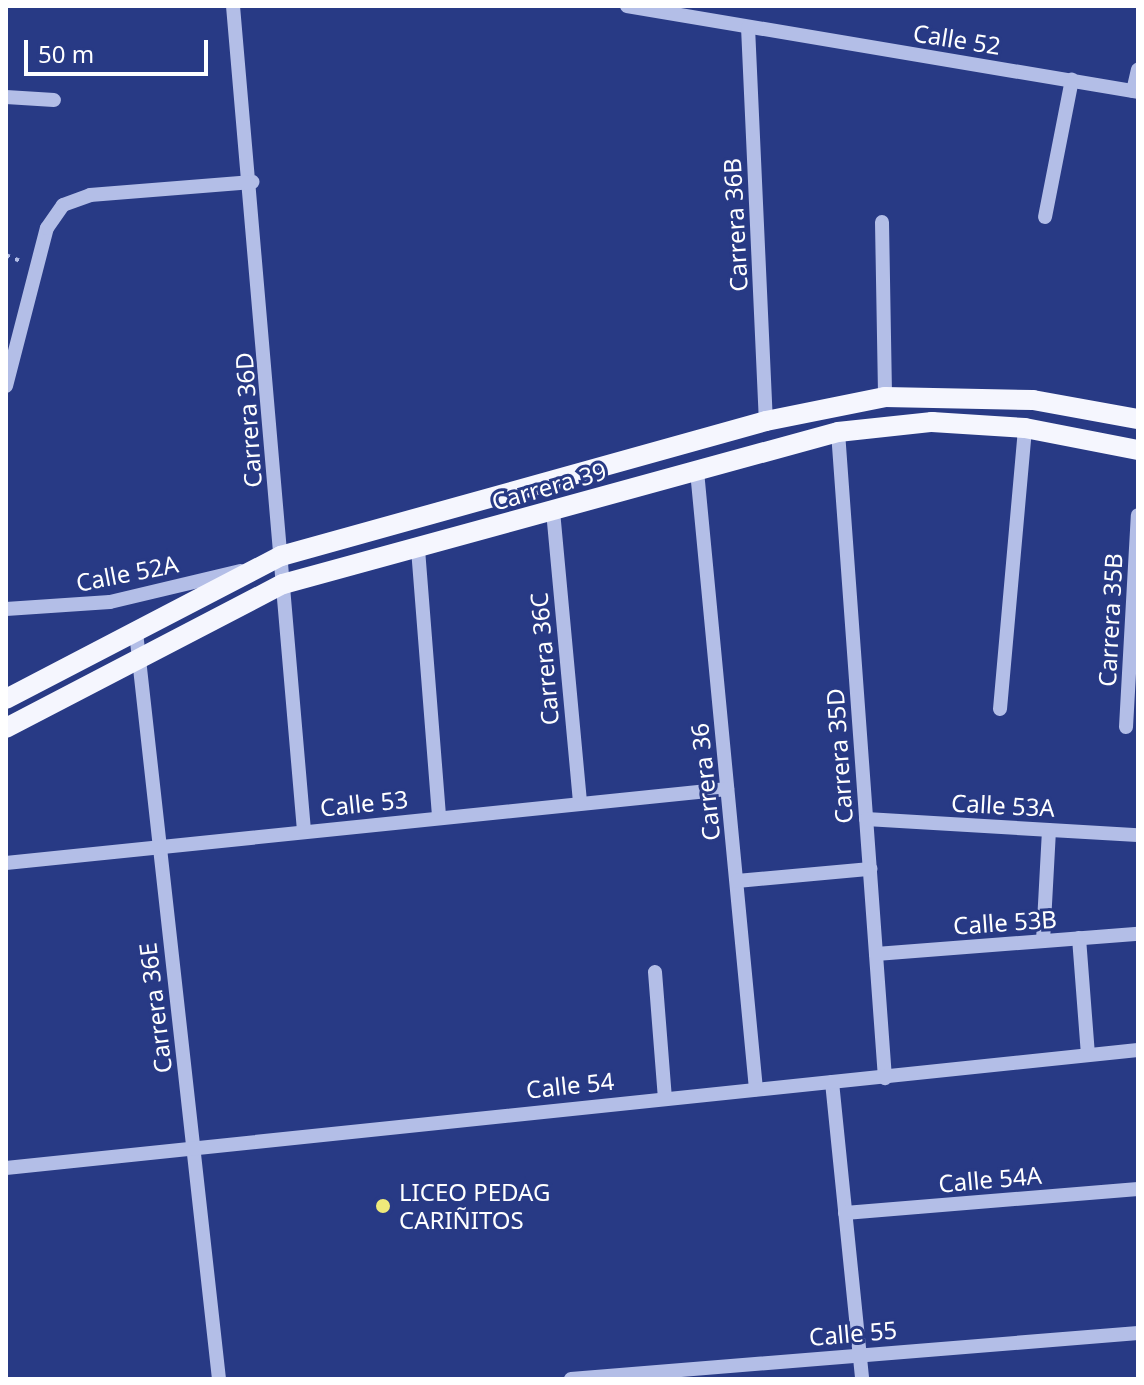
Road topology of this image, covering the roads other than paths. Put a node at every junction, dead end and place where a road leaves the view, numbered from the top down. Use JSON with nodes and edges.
{"nodes":[{"id":1,"x":233,"y":6,"type":"edge"},
{"id":2,"x":627,"y":6,"type":"edge"},
{"id":3,"x":748,"y":27,"type":"junction"},
{"id":4,"x":1138,"y":70,"type":"edge"},
{"id":5,"x":1072,"y":80,"type":"junction"},
{"id":6,"x":1136,"y":92,"type":"edge"},
{"id":7,"x":6,"y":97,"type":"edge"},
{"id":8,"x":54,"y":100,"type":"dead end"},
{"id":9,"x":252,"y":182,"type":"junction"},
{"id":10,"x":1045,"y":217,"type":"dead end"},
{"id":11,"x":882,"y":222,"type":"dead end"},
{"id":12,"x":6,"y":386,"type":"edge"},
{"id":13,"x":885,"y":397,"type":"junction"},
{"id":14,"x":1138,"y":419,"type":"edge"},
{"id":15,"x":766,"y":421,"type":"junction"},
{"id":16,"x":1025,"y":428,"type":"junction"},
{"id":17,"x":838,"y":432,"type":"junction"},
{"id":18,"x":1138,"y":450,"type":"edge"},
{"id":19,"x":697,"y":471,"type":"junction"},
{"id":20,"x":553,"y":511,"type":"junction"},
{"id":21,"x":1138,"y":515,"type":"edge"},
{"id":22,"x":418,"y":549,"type":"junction"},
{"id":23,"x":281,"y":556,"type":"junction"},
{"id":24,"x":256,"y":568,"type":"junction"},
{"id":25,"x":283,"y":584,"type":"junction"},
{"id":26,"x":6,"y":609,"type":"edge"},
{"id":27,"x":136,"y":632,"type":"junction"},
{"id":28,"x":140,"y":659,"type":"junction"},
{"id":29,"x":6,"y":699,"type":"edge"},
{"id":30,"x":1000,"y":709,"type":"dead end"},
{"id":31,"x":1126,"y":727,"type":"dead end"},
{"id":32,"x":6,"y":728,"type":"edge"},
{"id":33,"x":727,"y":789,"type":"junction"},
{"id":34,"x":580,"y":803,"type":"junction"},
{"id":35,"x":439,"y":817,"type":"junction"},
{"id":36,"x":866,"y":819,"type":"junction"},
{"id":37,"x":1049,"y":830,"type":"junction"},
{"id":38,"x":304,"y":831,"type":"junction"},
{"id":39,"x":1138,"y":835,"type":"edge"},
{"id":40,"x":157,"y":845,"type":"junction"},
{"id":41,"x":6,"y":863,"type":"edge"},
{"id":42,"x":870,"y":869,"type":"junction"},
{"id":43,"x":737,"y":881,"type":"junction"},
{"id":44,"x":1138,"y":934,"type":"edge"},
{"id":45,"x":1079,"y":938,"type":"junction"},
{"id":46,"x":1043,"y":941,"type":"junction"},
{"id":47,"x":876,"y":954,"type":"junction"},
{"id":48,"x":655,"y":972,"type":"dead end"},
{"id":49,"x":1138,"y":1050,"type":"edge"},
{"id":50,"x":1088,"y":1055,"type":"junction"},
{"id":51,"x":885,"y":1078,"type":"junction"},
{"id":52,"x":832,"y":1082,"type":"junction"},
{"id":53,"x":756,"y":1089,"type":"junction"},
{"id":54,"x":665,"y":1098,"type":"junction"},
{"id":55,"x":193,"y":1144,"type":"junction"},
{"id":56,"x":6,"y":1168,"type":"edge"},
{"id":57,"x":1138,"y":1189,"type":"edge"},
{"id":58,"x":845,"y":1213,"type":"junction"},
{"id":59,"x":1138,"y":1333,"type":"edge"},
{"id":60,"x":859,"y":1354,"type":"junction"},
{"id":61,"x":219,"y":1379,"type":"edge"},
{"id":62,"x":571,"y":1379,"type":"edge"},
{"id":63,"x":862,"y":1379,"type":"edge"}],
"edges":[{"from":1,"to":9,"type":"street","name":"Carrera 36D"},
{"from":2,"to":3,"type":"street","name":"Calle 52"},
{"from":3,"to":5,"type":"street","name":"Calle 52"},
{"from":3,"to":15,"type":"street","name":"Carrera 36B"},
{"from":4,"to":6,"type":"street"},
{"from":5,"to":6,"type":"street","name":"Calle 52"},
{"from":5,"to":10,"type":"street"},
{"from":7,"to":8,"type":"street"},
{"from":9,"to":12,"type":"street"},
{"from":9,"to":23,"type":"street","name":"Carrera 36D"},
{"from":11,"to":13,"type":"street"},
{"from":13,"to":14,"type":"main road","name":"Carrera 39"},
{"from":13,"to":15,"type":"main road","name":"Carrera 39"},
{"from":15,"to":23,"type":"main road","name":"Carrera 39"},
{"from":16,"to":17,"type":"main road","name":"Carrera 39"},
{"from":16,"to":18,"type":"main road","name":"Carrera 39"},
{"from":16,"to":30,"type":"street"},
{"from":17,"to":19,"type":"main road","name":"Carrera 39"},
{"from":17,"to":36,"type":"street","name":"Carrera 35D"},
{"from":19,"to":20,"type":"main road","name":"Carrera 39"},
{"from":19,"to":33,"type":"street","name":"Carrera 36"},
{"from":20,"to":22,"type":"main road","name":"Carrera 39"},
{"from":20,"to":34,"type":"street","name":"Carrera 36C"},
{"from":21,"to":31,"type":"street","name":"Carrera 35B"},
{"from":22,"to":25,"type":"main road","name":"Carrera 39"},
{"from":22,"to":35,"type":"street"},
{"from":23,"to":24,"type":"main road","name":"Carrera 39"},
{"from":23,"to":25,"type":"street","name":"Carrera 36D"},
{"from":24,"to":26,"type":"street","name":"Calle 52A"},
{"from":24,"to":27,"type":"main road","name":"Carrera 39"},
{"from":25,"to":28,"type":"main road","name":"Carrera 39"},
{"from":25,"to":38,"type":"street","name":"Carrera 36D"},
{"from":27,"to":28,"type":"street","name":"Carrera 36E"},
{"from":27,"to":29,"type":"main road","name":"Carrera 39"},
{"from":28,"to":32,"type":"main road","name":"Carrera 39"},
{"from":28,"to":40,"type":"street","name":"Carrera 36E"},
{"from":33,"to":34,"type":"street","name":"Calle 53"},
{"from":33,"to":43,"type":"street","name":"Carrera 36"},
{"from":34,"to":35,"type":"street","name":"Calle 53"},
{"from":35,"to":38,"type":"street","name":"Calle 53"},
{"from":36,"to":37,"type":"street","name":"Calle 53A"},
{"from":36,"to":42,"type":"street","name":"Carrera 35D"},
{"from":37,"to":39,"type":"street","name":"Calle 53A"},
{"from":37,"to":46,"type":"street"},
{"from":38,"to":40,"type":"street","name":"Calle 53"},
{"from":40,"to":41,"type":"street","name":"Calle 53"},
{"from":40,"to":55,"type":"street","name":"Carrera 36E"},
{"from":42,"to":43,"type":"street"},
{"from":42,"to":47,"type":"street","name":"Carrera 35D"},
{"from":43,"to":53,"type":"street","name":"Carrera 36"},
{"from":44,"to":45,"type":"street","name":"Calle 53B"},
{"from":45,"to":46,"type":"street","name":"Calle 53B"},
{"from":45,"to":50,"type":"street"},
{"from":46,"to":47,"type":"street","name":"Calle 53B"},
{"from":47,"to":51,"type":"street","name":"Carrera 35D"},
{"from":48,"to":54,"type":"street"},
{"from":49,"to":50,"type":"street","name":"Calle 54"},
{"from":50,"to":51,"type":"street","name":"Calle 54"},
{"from":51,"to":52,"type":"street","name":"Calle 54"},
{"from":52,"to":53,"type":"street","name":"Calle 54"},
{"from":52,"to":58,"type":"street"},
{"from":53,"to":54,"type":"street","name":"Calle 54"},
{"from":54,"to":55,"type":"street","name":"Calle 54"},
{"from":55,"to":56,"type":"street","name":"Calle 54"},
{"from":55,"to":61,"type":"street","name":"Carrera 36E"},
{"from":57,"to":58,"type":"street","name":"Calle 54A"},
{"from":58,"to":60,"type":"street"},
{"from":59,"to":60,"type":"street","name":"Calle 55"},
{"from":60,"to":62,"type":"street","name":"Calle 55"},
{"from":60,"to":63,"type":"street"}]}
